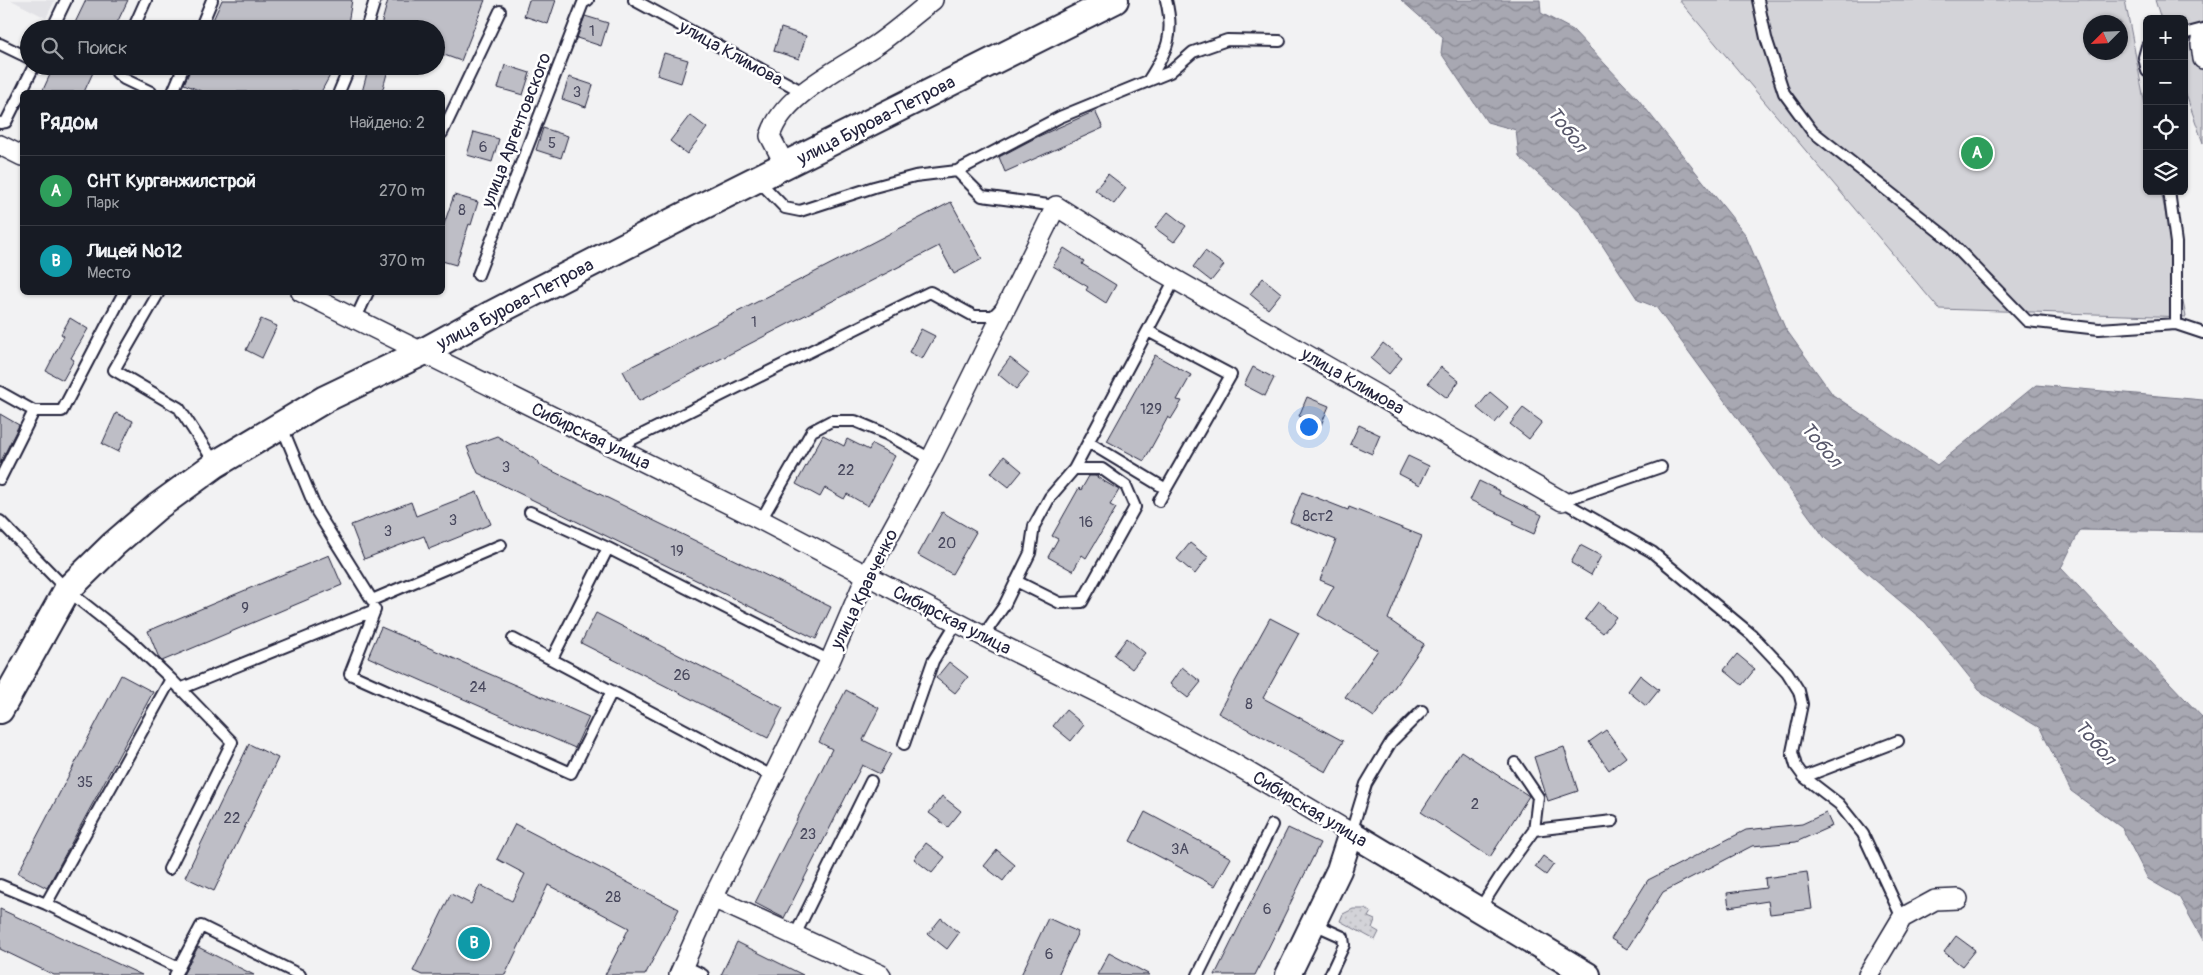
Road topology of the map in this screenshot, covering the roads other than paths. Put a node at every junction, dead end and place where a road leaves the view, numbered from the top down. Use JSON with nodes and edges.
{"nodes":[{"id":1,"x":66,"y":0,"type":"edge"},
{"id":2,"x":146,"y":0,"type":"edge"},
{"id":3,"x":212,"y":0,"type":"edge"},
{"id":4,"x":375,"y":0,"type":"edge"},
{"id":5,"x":588,"y":0,"type":"edge"},
{"id":6,"x":634,"y":0,"type":"edge"},
{"id":7,"x":933,"y":0,"type":"edge"},
{"id":8,"x":1166,"y":0,"type":"edge"},
{"id":9,"x":1758,"y":0,"type":"edge"},
{"id":10,"x":1105,"y":5,"type":"edge"},
{"id":11,"x":500,"y":11,"type":"dead end"},
{"id":12,"x":56,"y":20,"type":"edge"},
{"id":13,"x":137,"y":20,"type":"edge"},
{"id":14,"x":204,"y":20,"type":"edge"},
{"id":15,"x":369,"y":20,"type":"edge"},
{"id":16,"x":2203,"y":29,"type":"edge"},
{"id":17,"x":2188,"y":33,"type":"edge"},
{"id":18,"x":2203,"y":34,"type":"edge"},
{"id":19,"x":1280,"y":41,"type":"dead end"},
{"id":20,"x":0,"y":44,"type":"edge"},
{"id":21,"x":20,"y":54,"type":"edge"},
{"id":22,"x":2203,"y":59,"type":"edge"},
{"id":23,"x":30,"y":75,"type":"edge"},
{"id":24,"x":120,"y":75,"type":"edge"},
{"id":25,"x":180,"y":75,"type":"edge"},
{"id":26,"x":346,"y":75,"type":"edge"},
{"id":27,"x":1148,"y":81,"type":"junction"},
{"id":28,"x":22,"y":90,"type":"edge"},
{"id":29,"x":147,"y":90,"type":"edge"},
{"id":30,"x":174,"y":90,"type":"edge"},
{"id":31,"x":340,"y":90,"type":"edge"},
{"id":32,"x":802,"y":92,"type":"junction"},
{"id":33,"x":20,"y":94,"type":"edge"},
{"id":34,"x":0,"y":123,"type":"edge"},
{"id":35,"x":445,"y":127,"type":"edge"},
{"id":36,"x":0,"y":145,"type":"edge"},
{"id":37,"x":20,"y":155,"type":"edge"},
{"id":38,"x":784,"y":165,"type":"junction"},
{"id":39,"x":957,"y":171,"type":"junction"},
{"id":40,"x":758,"y":179,"type":"junction"},
{"id":41,"x":2170,"y":195,"type":"edge"},
{"id":42,"x":1056,"y":206,"type":"junction"},
{"id":43,"x":478,"y":275,"type":"dead end"},
{"id":44,"x":1175,"y":279,"type":"junction"},
{"id":45,"x":122,"y":295,"type":"edge"},
{"id":46,"x":157,"y":295,"type":"edge"},
{"id":47,"x":307,"y":295,"type":"edge"},
{"id":48,"x":367,"y":295,"type":"edge"},
{"id":49,"x":1011,"y":297,"type":"junction"},
{"id":50,"x":356,"y":318,"type":"junction"},
{"id":51,"x":2176,"y":324,"type":"junction"},
{"id":52,"x":1148,"y":331,"type":"junction"},
{"id":53,"x":2203,"y":333,"type":"edge"},
{"id":54,"x":423,"y":352,"type":"junction"},
{"id":55,"x":0,"y":392,"type":"edge"},
{"id":56,"x":34,"y":411,"type":"junction"},
{"id":57,"x":281,"y":424,"type":"junction"},
{"id":58,"x":1088,"y":442,"type":"junction"},
{"id":59,"x":616,"y":448,"type":"junction"},
{"id":60,"x":931,"y":459,"type":"junction"},
{"id":61,"x":216,"y":464,"type":"junction"},
{"id":62,"x":1661,"y":467,"type":"dead end"},
{"id":63,"x":1074,"y":469,"type":"junction"},
{"id":64,"x":0,"y":479,"type":"edge"},
{"id":65,"x":1166,"y":489,"type":"junction"},
{"id":66,"x":1159,"y":501,"type":"dead end"},
{"id":67,"x":1562,"y":501,"type":"junction"},
{"id":68,"x":530,"y":512,"type":"dead end"},
{"id":69,"x":761,"y":520,"type":"junction"},
{"id":70,"x":0,"y":521,"type":"edge"},
{"id":71,"x":501,"y":545,"type":"dead end"},
{"id":72,"x":608,"y":548,"type":"junction"},
{"id":73,"x":866,"y":576,"type":"junction"},
{"id":74,"x":1016,"y":581,"type":"junction"},
{"id":75,"x":67,"y":590,"type":"junction"},
{"id":76,"x":373,"y":605,"type":"junction"},
{"id":77,"x":956,"y":622,"type":"junction"},
{"id":78,"x":983,"y":636,"type":"junction"},
{"id":79,"x":513,"y":639,"type":"dead end"},
{"id":80,"x":552,"y":659,"type":"junction"},
{"id":81,"x":830,"y":661,"type":"junction"},
{"id":82,"x":171,"y":679,"type":"junction"},
{"id":83,"x":180,"y":689,"type":"junction"},
{"id":84,"x":612,"y":691,"type":"junction"},
{"id":85,"x":0,"y":710,"type":"edge"},
{"id":86,"x":1422,"y":711,"type":"dead end"},
{"id":87,"x":1898,"y":741,"type":"dead end"},
{"id":88,"x":904,"y":744,"type":"dead end"},
{"id":89,"x":1516,"y":763,"type":"dead end"},
{"id":90,"x":772,"y":776,"type":"junction"},
{"id":91,"x":1804,"y":777,"type":"junction"},
{"id":92,"x":871,"y":781,"type":"dead end"},
{"id":93,"x":1613,"y":821,"type":"dead end"},
{"id":94,"x":1272,"y":825,"type":"dead end"},
{"id":95,"x":1534,"y":830,"type":"junction"},
{"id":96,"x":1352,"y":834,"type":"junction"},
{"id":97,"x":169,"y":870,"type":"dead end"},
{"id":98,"x":0,"y":885,"type":"edge"},
{"id":99,"x":713,"y":898,"type":"junction"},
{"id":100,"x":1958,"y":899,"type":"dead end"},
{"id":101,"x":46,"y":904,"type":"junction"},
{"id":102,"x":1479,"y":910,"type":"junction"},
{"id":103,"x":1902,"y":918,"type":"junction"},
{"id":104,"x":1314,"y":924,"type":"junction"},
{"id":105,"x":795,"y":935,"type":"junction"},
{"id":106,"x":681,"y":970,"type":"edge"},
{"id":107,"x":177,"y":971,"type":"edge"},
{"id":108,"x":300,"y":975,"type":"edge"},
{"id":109,"x":704,"y":975,"type":"edge"},
{"id":110,"x":881,"y":975,"type":"edge"},
{"id":111,"x":1198,"y":975,"type":"edge"},
{"id":112,"x":1288,"y":975,"type":"edge"},
{"id":113,"x":1330,"y":975,"type":"edge"},
{"id":114,"x":1588,"y":975,"type":"edge"},
{"id":115,"x":1868,"y":975,"type":"edge"}],
"edges":[{"from":1,"to":12,"type":"lane"},
{"from":2,"to":13,"type":"lane"},
{"from":3,"to":14,"type":"lane"},
{"from":4,"to":15,"type":"lane"},
{"from":5,"to":43,"type":"lane","name":"улица Аргентовского"},
{"from":6,"to":32,"type":"lane","name":"улица Климова"},
{"from":7,"to":32,"type":"street"},
{"from":8,"to":27,"type":"lane"},
{"from":9,"to":51,"type":"lane"},
{"from":10,"to":38,"type":"main road","name":"улица Бурова-Петрова"},
{"from":11,"to":35,"type":"lane"},
{"from":16,"to":17,"type":"lane"},
{"from":18,"to":22,"type":"street"},
{"from":19,"to":27,"type":"lane"},
{"from":20,"to":21,"type":"lane"},
{"from":23,"to":28,"type":"lane"},
{"from":24,"to":29,"type":"lane"},
{"from":25,"to":30,"type":"lane"},
{"from":26,"to":31,"type":"lane"},
{"from":27,"to":39,"type":"lane"},
{"from":32,"to":38,"type":"street"},
{"from":33,"to":34,"type":"lane"},
{"from":36,"to":37,"type":"street"},
{"from":38,"to":40,"type":"main road","name":"улица Бурова-Петрова"},
{"from":39,"to":40,"type":"lane"},
{"from":39,"to":42,"type":"lane"},
{"from":40,"to":54,"type":"main road","name":"улица Бурова-Петрова"},
{"from":41,"to":51,"type":"lane"},
{"from":42,"to":44,"type":"street","name":"улица Климова"},
{"from":42,"to":49,"type":"street","name":"улица Кравченко"},
{"from":44,"to":52,"type":"lane"},
{"from":44,"to":67,"type":"street","name":"улица Климова"},
{"from":45,"to":56,"type":"lane"},
{"from":46,"to":61,"type":"lane"},
{"from":47,"to":50,"type":"street","name":"Сибирская улица"},
{"from":48,"to":50,"type":"lane"},
{"from":49,"to":59,"type":"lane"},
{"from":49,"to":60,"type":"street","name":"улица Кравченко"},
{"from":50,"to":54,"type":"street","name":"Сибирская улица"},
{"from":51,"to":53,"type":"lane"},
{"from":52,"to":58,"type":"lane"},
{"from":52,"to":65,"type":"lane"},
{"from":54,"to":57,"type":"main road","name":"улица Бурова-Петрова"},
{"from":54,"to":59,"type":"street","name":"Сибирская улица"},
{"from":55,"to":56,"type":"lane"},
{"from":56,"to":64,"type":"lane"},
{"from":57,"to":61,"type":"main road","name":"улица Бурова-Петрова"},
{"from":57,"to":76,"type":"lane"},
{"from":58,"to":63,"type":"lane"},
{"from":58,"to":65,"type":"lane"},
{"from":59,"to":69,"type":"street","name":"Сибирская улица"},
{"from":60,"to":69,"type":"lane"},
{"from":60,"to":73,"type":"street","name":"улица Кравченко"},
{"from":61,"to":75,"type":"main road","name":"улица Бурова-Петрова"},
{"from":62,"to":67,"type":"lane"},
{"from":63,"to":74,"type":"lane"},
{"from":63,"to":74,"type":"lane"},
{"from":65,"to":66,"type":"lane"},
{"from":67,"to":91,"type":"lane"},
{"from":68,"to":72,"type":"lane"},
{"from":69,"to":73,"type":"street","name":"Сибирская улица"},
{"from":70,"to":75,"type":"lane"},
{"from":71,"to":76,"type":"lane"},
{"from":72,"to":80,"type":"lane"},
{"from":72,"to":81,"type":"lane"},
{"from":73,"to":77,"type":"street","name":"Сибирская улица"},
{"from":73,"to":81,"type":"street","name":"улица Кравченко"},
{"from":74,"to":78,"type":"lane"},
{"from":75,"to":82,"type":"lane"},
{"from":75,"to":85,"type":"main road","name":"улица Бурова-Петрова"},
{"from":76,"to":83,"type":"lane"},
{"from":76,"to":84,"type":"lane"},
{"from":77,"to":78,"type":"street","name":"Сибирская улица"},
{"from":77,"to":88,"type":"lane"},
{"from":78,"to":96,"type":"street","name":"Сибирская улица"},
{"from":79,"to":80,"type":"lane"},
{"from":80,"to":84,"type":"lane"},
{"from":81,"to":90,"type":"street","name":"улица Кравченко"},
{"from":82,"to":83,"type":"lane"},
{"from":82,"to":101,"type":"lane"},
{"from":83,"to":97,"type":"lane"},
{"from":84,"to":90,"type":"lane"},
{"from":86,"to":96,"type":"lane"},
{"from":87,"to":91,"type":"lane"},
{"from":89,"to":95,"type":"lane"},
{"from":90,"to":99,"type":"street","name":"улица Кравченко"},
{"from":91,"to":103,"type":"lane"},
{"from":92,"to":105,"type":"lane"},
{"from":93,"to":95,"type":"lane"},
{"from":94,"to":111,"type":"lane"},
{"from":95,"to":102,"type":"lane"},
{"from":96,"to":102,"type":"street","name":"Сибирская улица"},
{"from":96,"to":104,"type":"street"},
{"from":98,"to":101,"type":"lane"},
{"from":99,"to":105,"type":"street"},
{"from":99,"to":106,"type":"street","name":"улица Кравченко"},
{"from":100,"to":103,"type":"street"},
{"from":101,"to":107,"type":"lane"},
{"from":102,"to":114,"type":"street","name":"Сибирская улица"},
{"from":103,"to":115,"type":"street"},
{"from":104,"to":112,"type":"street"},
{"from":104,"to":113,"type":"lane"},
{"from":105,"to":110,"type":"street"},
{"from":106,"to":109,"type":"lane"},
{"from":107,"to":108,"type":"lane"}]}
